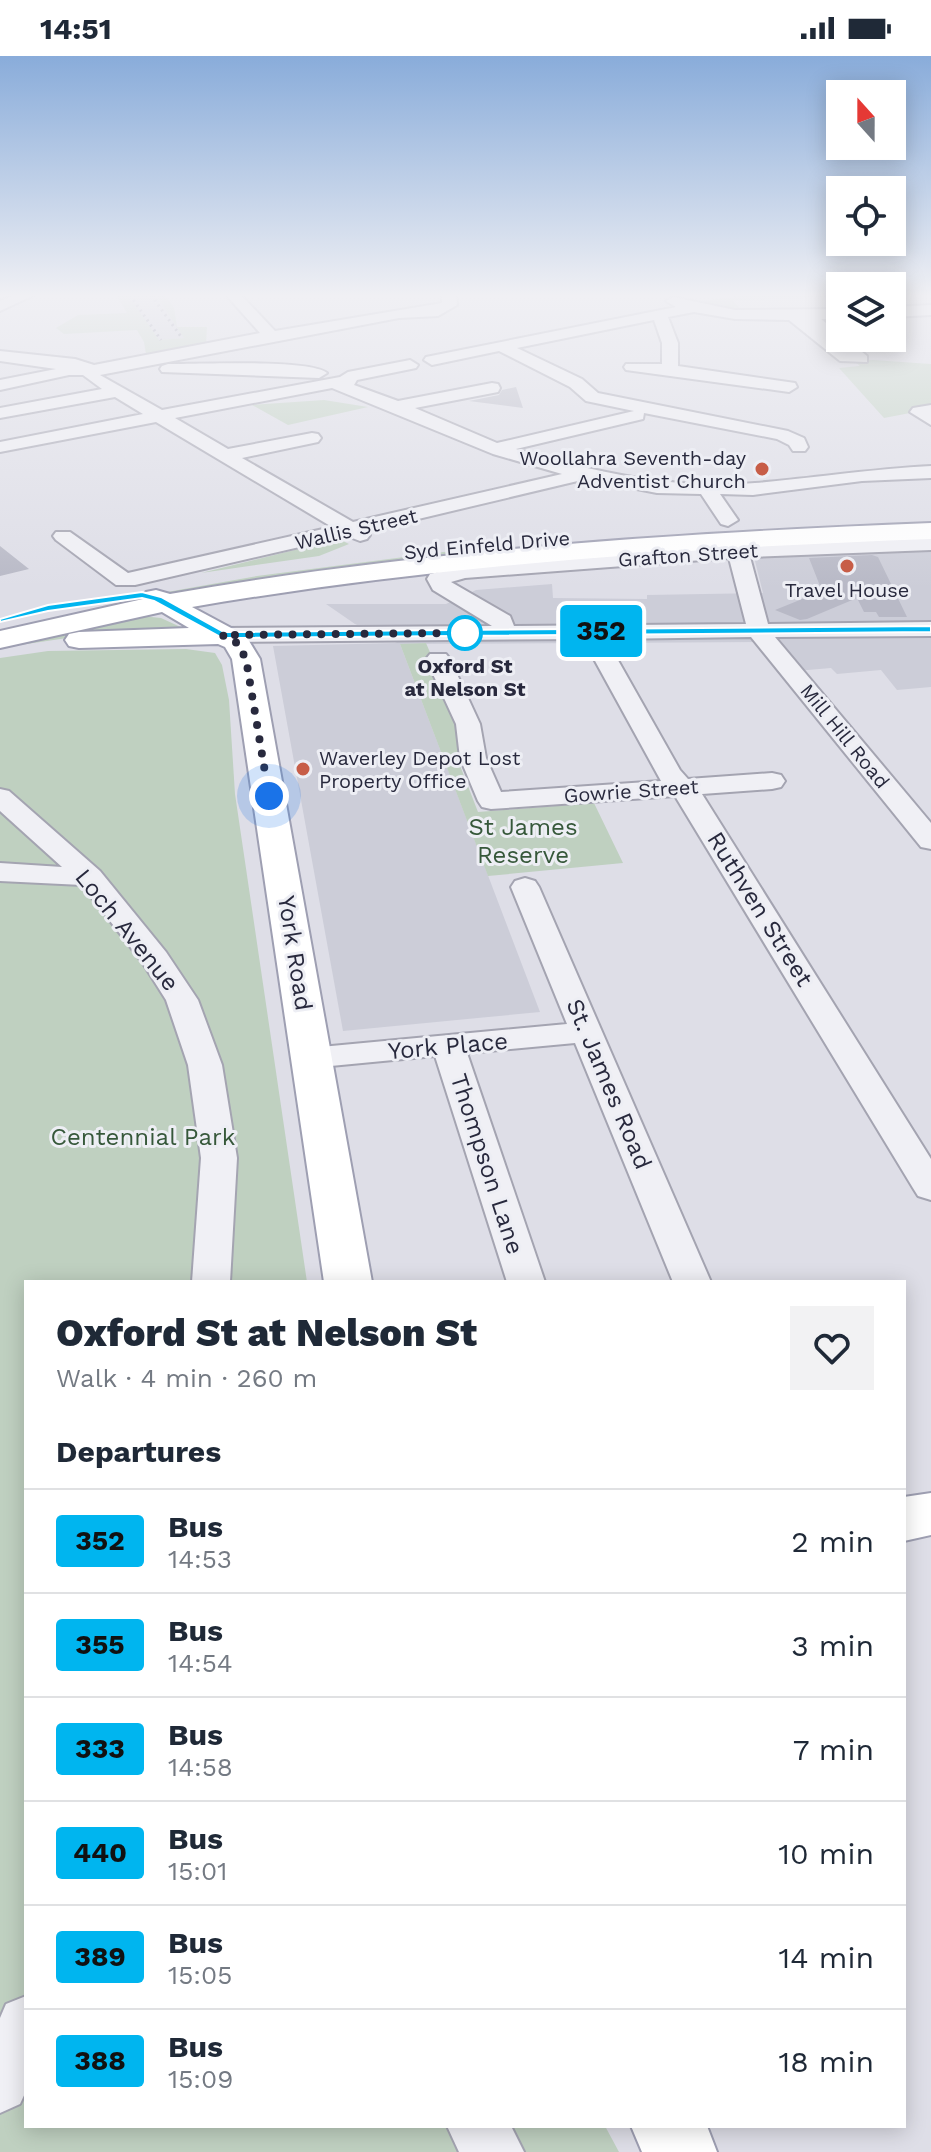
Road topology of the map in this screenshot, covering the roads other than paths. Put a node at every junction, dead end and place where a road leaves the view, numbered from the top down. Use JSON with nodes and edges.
{"nodes":[{"id":1,"x":112,"y":393,"type":"edge"},
{"id":2,"x":117,"y":393,"type":"edge"},
{"id":3,"x":276,"y":393,"type":"edge"},
{"id":4,"x":366,"y":393,"type":"edge"},
{"id":5,"x":470,"y":393,"type":"edge"},
{"id":6,"x":570,"y":393,"type":"edge"},
{"id":7,"x":587,"y":393,"type":"edge"},
{"id":8,"x":240,"y":401,"type":"junction"},
{"id":9,"x":399,"y":408,"type":"junction"},
{"id":10,"x":931,"y":410,"type":"edge"},
{"id":11,"x":0,"y":413,"type":"edge"},
{"id":12,"x":637,"y":415,"type":"junction"},
{"id":13,"x":157,"y":417,"type":"junction"},
{"id":14,"x":931,"y":420,"type":"edge"},
{"id":15,"x":312,"y":438,"type":"dead end"},
{"id":16,"x":0,"y":447,"type":"edge"},
{"id":17,"x":799,"y":447,"type":"junction"},
{"id":18,"x":494,"y":448,"type":"junction"},
{"id":19,"x":821,"y":454,"type":"dead end"},
{"id":20,"x":223,"y":456,"type":"junction"},
{"id":21,"x":931,"y":472,"type":"edge"},
{"id":22,"x":587,"y":474,"type":"junction"},
{"id":23,"x":708,"y":490,"type":"junction"},
{"id":24,"x":728,"y":520,"type":"dead end"},
{"id":25,"x":931,"y":522,"type":"edge"},
{"id":26,"x":353,"y":530,"type":"junction"},
{"id":27,"x":931,"y":531,"type":"edge"},
{"id":28,"x":63,"y":536,"type":"dead end"},
{"id":29,"x":931,"y":544,"type":"edge"},
{"id":30,"x":378,"y":546,"type":"dead end"},
{"id":31,"x":738,"y":552,"type":"junction"},
{"id":32,"x":228,"y":593,"type":"junction"},
{"id":33,"x":163,"y":603,"type":"junction"},
{"id":34,"x":48,"y":608,"type":"junction"},
{"id":35,"x":210,"y":629,"type":"junction"},
{"id":36,"x":931,"y":629,"type":"edge"},
{"id":37,"x":590,"y":631,"type":"junction"},
{"id":38,"x":759,"y":631,"type":"junction"},
{"id":39,"x":504,"y":632,"type":"junction"},
{"id":40,"x":3,"y":636,"type":"edge"},
{"id":41,"x":438,"y":659,"type":"dead end"},
{"id":42,"x":772,"y":781,"type":"dead end"},
{"id":43,"x":682,"y":788,"type":"junction"},
{"id":44,"x":0,"y":797,"type":"edge"},
{"id":45,"x":931,"y":841,"type":"edge"},
{"id":46,"x":0,"y":872,"type":"edge"},
{"id":47,"x":90,"y":877,"type":"junction"},
{"id":48,"x":525,"y":887,"type":"dead end"},
{"id":49,"x":586,"y":1032,"type":"junction"},
{"id":50,"x":448,"y":1046,"type":"junction"},
{"id":51,"x":310,"y":1058,"type":"junction"},
{"id":52,"x":931,"y":1188,"type":"edge"},
{"id":53,"x":211,"y":1280,"type":"edge"},
{"id":54,"x":348,"y":1280,"type":"edge"},
{"id":55,"x":525,"y":1280,"type":"edge"},
{"id":56,"x":691,"y":1280,"type":"edge"},
{"id":57,"x":931,"y":1514,"type":"edge"},
{"id":58,"x":906,"y":1519,"type":"edge"},
{"id":59,"x":24,"y":2029,"type":"edge"},
{"id":60,"x":0,"y":2084,"type":"edge"},
{"id":61,"x":477,"y":2128,"type":"edge"},
{"id":62,"x":668,"y":2128,"type":"edge"},
{"id":63,"x":494,"y":2152,"type":"edge"},
{"id":64,"x":681,"y":2152,"type":"edge"}],
"edges":[{"from":1,"to":11,"type":"street"},
{"from":2,"to":13,"type":"street"},
{"from":3,"to":8,"type":"street"},
{"from":4,"to":9,"type":"street"},
{"from":5,"to":9,"type":"street"},
{"from":6,"to":12,"type":"street"},
{"from":7,"to":17,"type":"street"},
{"from":8,"to":9,"type":"street"},
{"from":8,"to":13,"type":"street"},
{"from":9,"to":18,"type":"street"},
{"from":10,"to":14,"type":"street"},
{"from":12,"to":17,"type":"street"},
{"from":12,"to":18,"type":"street"},
{"from":13,"to":16,"type":"street"},
{"from":13,"to":20,"type":"street"},
{"from":15,"to":20,"type":"street"},
{"from":17,"to":19,"type":"street"},
{"from":18,"to":22,"type":"street"},
{"from":20,"to":26,"type":"street"},
{"from":21,"to":23,"type":"street"},
{"from":22,"to":23,"type":"street"},
{"from":22,"to":26,"type":"street","name":"Wallis Street"},
{"from":23,"to":24,"type":"street"},
{"from":25,"to":34,"type":"main road","name":"Syd Einfeld Drive"},
{"from":26,"to":28,"type":"street","name":"Wallis Street"},
{"from":26,"to":30,"type":"street"},
{"from":27,"to":32,"type":"main road","name":"Syd Einfeld Drive"},
{"from":29,"to":31,"type":"street","name":"Grafton Street"},
{"from":31,"to":38,"type":"street"},
{"from":31,"to":39,"type":"street","name":"Grafton Street"},
{"from":32,"to":33,"type":"main road","name":"Syd Einfeld Drive"},
{"from":32,"to":35,"type":"main road"},
{"from":33,"to":34,"type":"main road"},
{"from":33,"to":35,"type":"main road"},
{"from":33,"to":40,"type":"main road"},
{"from":34,"to":40,"type":"main road"},
{"from":35,"to":39,"type":"street"},
{"from":35,"to":40,"type":"main road"},
{"from":35,"to":51,"type":"main road","name":"York Road"},
{"from":36,"to":38,"type":"street"},
{"from":37,"to":38,"type":"street"},
{"from":37,"to":39,"type":"street"},
{"from":37,"to":43,"type":"street","name":"Ruthven Street"},
{"from":38,"to":45,"type":"street","name":"Mill Hill Road"},
{"from":41,"to":43,"type":"street","name":"Gowrie Street"},
{"from":42,"to":43,"type":"street","name":"Gowrie Street"},
{"from":43,"to":52,"type":"street","name":"Ruthven Street"},
{"from":44,"to":47,"type":"street","name":"Loch Avenue"},
{"from":46,"to":47,"type":"street"},
{"from":47,"to":53,"type":"street","name":"Loch Avenue"},
{"from":48,"to":49,"type":"street","name":"St. James Road"},
{"from":49,"to":50,"type":"street","name":"York Place"},
{"from":49,"to":56,"type":"street","name":"St. James Road"},
{"from":50,"to":51,"type":"street","name":"York Place"},
{"from":50,"to":55,"type":"street","name":"Thompson Lane"},
{"from":51,"to":54,"type":"main road","name":"York Road"},
{"from":57,"to":58,"type":"main road"},
{"from":59,"to":60,"type":"street"},
{"from":61,"to":63,"type":"street"},
{"from":62,"to":64,"type":"main road"}]}
